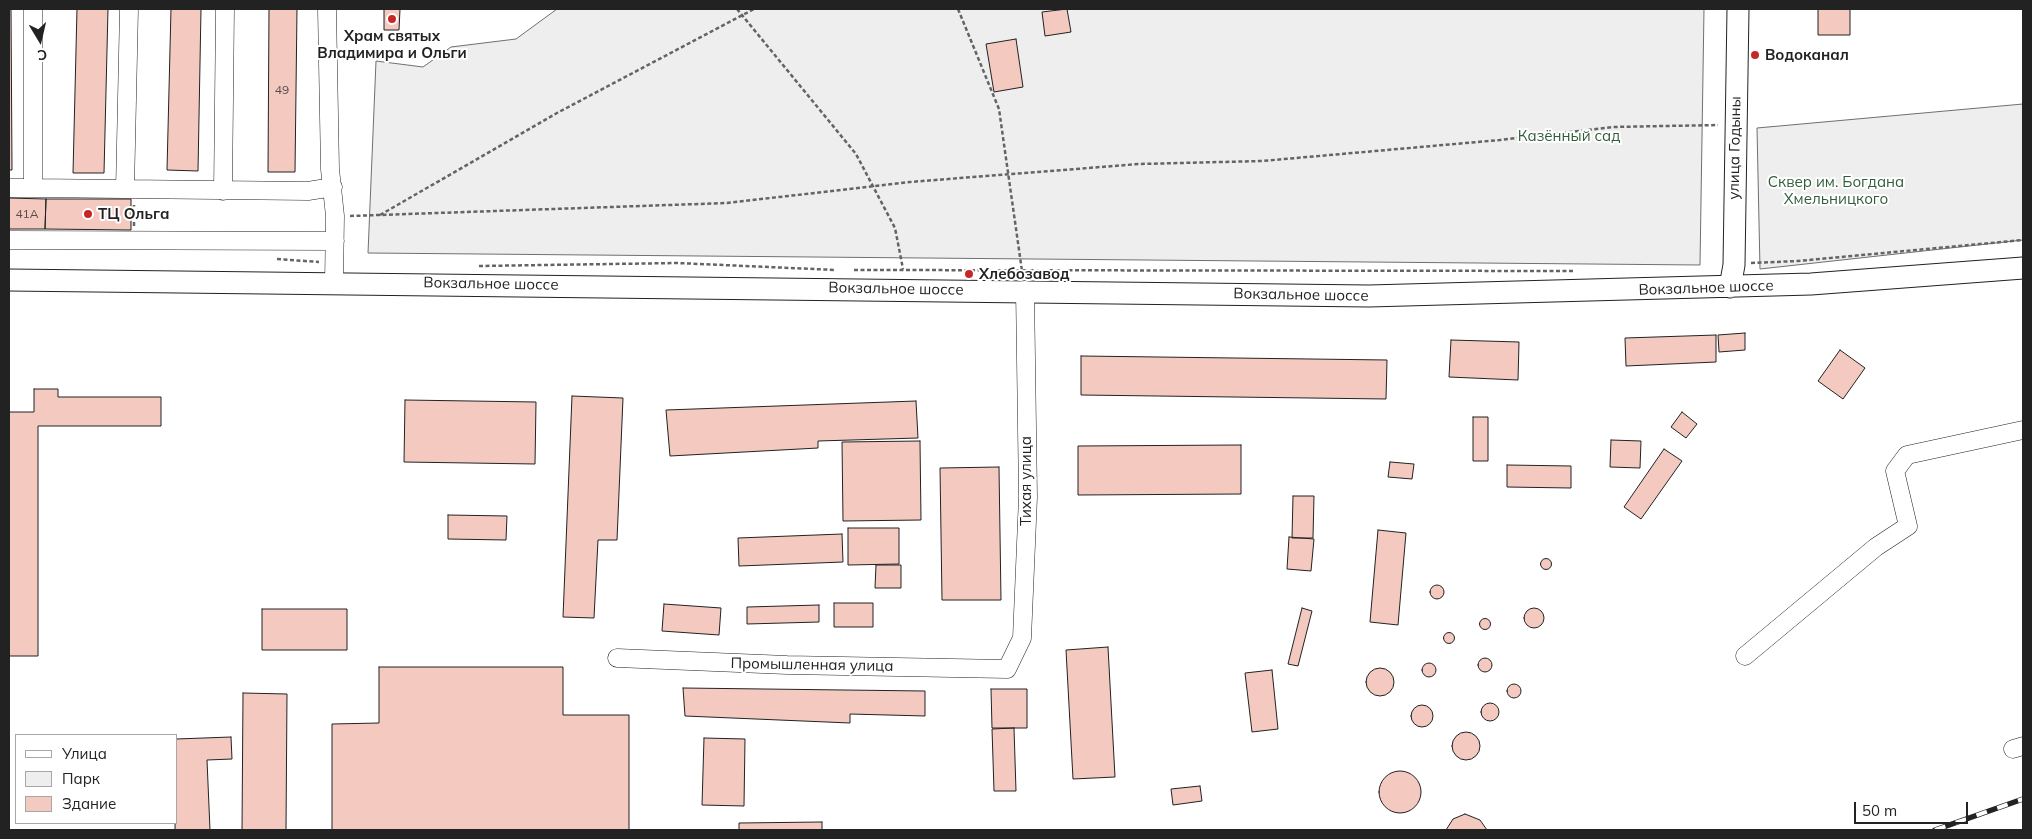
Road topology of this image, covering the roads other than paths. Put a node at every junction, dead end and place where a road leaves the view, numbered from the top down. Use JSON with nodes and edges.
{"nodes":[{"id":1,"x":33,"y":9,"type":"edge"},
{"id":2,"x":129,"y":9,"type":"edge"},
{"id":3,"x":225,"y":9,"type":"edge"},
{"id":4,"x":327,"y":9,"type":"edge"},
{"id":5,"x":1738,"y":9,"type":"edge"},
{"id":6,"x":333,"y":187,"type":"junction"},
{"id":7,"x":9,"y":188,"type":"edge"},
{"id":8,"x":33,"y":188,"type":"junction"},
{"id":9,"x":125,"y":189,"type":"junction"},
{"id":10,"x":223,"y":191,"type":"junction"},
{"id":11,"x":9,"y":240,"type":"edge"},
{"id":12,"x":335,"y":240,"type":"junction"},
{"id":13,"x":2023,"y":268,"type":"edge"},
{"id":14,"x":334,"y":274,"type":"junction"},
{"id":15,"x":9,"y":280,"type":"edge"},
{"id":16,"x":1023,"y":280,"type":"junction"},
{"id":17,"x":1730,"y":287,"type":"junction"},
{"id":18,"x":2023,"y":430,"type":"edge"},
{"id":19,"x":1745,"y":656,"type":"dead end"},
{"id":20,"x":617,"y":658,"type":"dead end"},
{"id":21,"x":1007,"y":669,"type":"joint"}],
"edges":[{"from":1,"to":8,"type":"lane"},
{"from":2,"to":9,"type":"lane"},
{"from":3,"to":10,"type":"lane"},
{"from":4,"to":6,"type":"lane"},
{"from":5,"to":17,"type":"main road","name":"улица Годыны"},
{"from":6,"to":10,"type":"lane"},
{"from":6,"to":12,"type":"lane"},
{"from":7,"to":8,"type":"lane"},
{"from":8,"to":9,"type":"lane"},
{"from":9,"to":10,"type":"lane"},
{"from":11,"to":12,"type":"lane"},
{"from":12,"to":14,"type":"lane"},
{"from":13,"to":17,"type":"main road","name":"Вокзальное шоссе"},
{"from":14,"to":15,"type":"main road","name":"Вокзальное шоссе"},
{"from":14,"to":16,"type":"main road","name":"Вокзальное шоссе"},
{"from":16,"to":17,"type":"main road","name":"Вокзальное шоссе"},
{"from":16,"to":21,"type":"lane","name":"Тихая улица"},
{"from":18,"to":19,"type":"lane"},
{"from":20,"to":21,"type":"lane","name":"Промышленная улица"}]}
